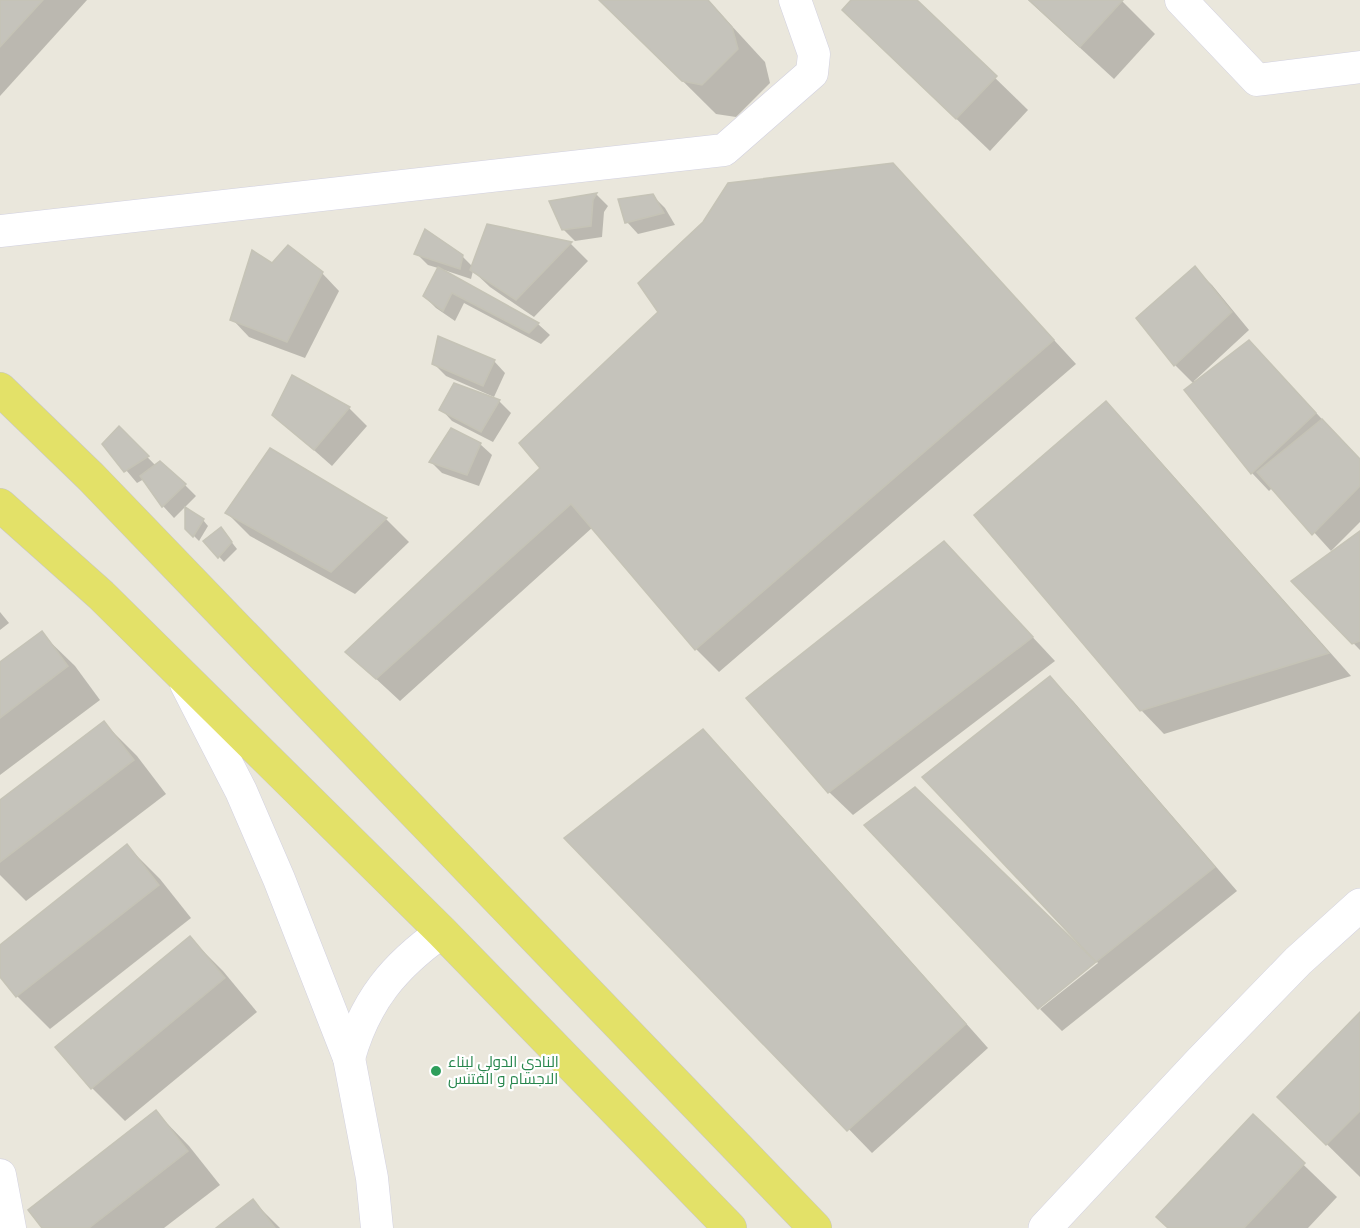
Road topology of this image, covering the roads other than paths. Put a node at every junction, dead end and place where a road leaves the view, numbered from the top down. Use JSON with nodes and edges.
{"nodes":[{"id":1,"x":795,"y":0,"type":"edge"},
{"id":2,"x":1181,"y":0,"type":"edge"},
{"id":3,"x":1360,"y":67,"type":"edge"},
{"id":4,"x":0,"y":231,"type":"edge"},
{"id":5,"x":0,"y":389,"type":"edge"},
{"id":6,"x":0,"y":504,"type":"edge"},
{"id":7,"x":181,"y":675,"type":"junction"},
{"id":8,"x":1358,"y":910,"type":"edge"},
{"id":9,"x":442,"y":932,"type":"junction"},
{"id":10,"x":349,"y":1058,"type":"junction"},
{"id":11,"x":0,"y":1175,"type":"edge"},
{"id":12,"x":10,"y":1228,"type":"edge"},
{"id":13,"x":377,"y":1228,"type":"edge"},
{"id":14,"x":730,"y":1228,"type":"edge"},
{"id":15,"x":816,"y":1228,"type":"edge"},
{"id":16,"x":1045,"y":1228,"type":"edge"}],
"edges":[{"from":1,"to":4,"type":"street"},
{"from":2,"to":3,"type":"street"},
{"from":5,"to":15,"type":"main road"},
{"from":6,"to":7,"type":"main road"},
{"from":7,"to":9,"type":"main road"},
{"from":7,"to":10,"type":"street"},
{"from":8,"to":16,"type":"street"},
{"from":9,"to":10,"type":"street"},
{"from":9,"to":14,"type":"main road"},
{"from":10,"to":13,"type":"street"},
{"from":11,"to":12,"type":"street"}]}
